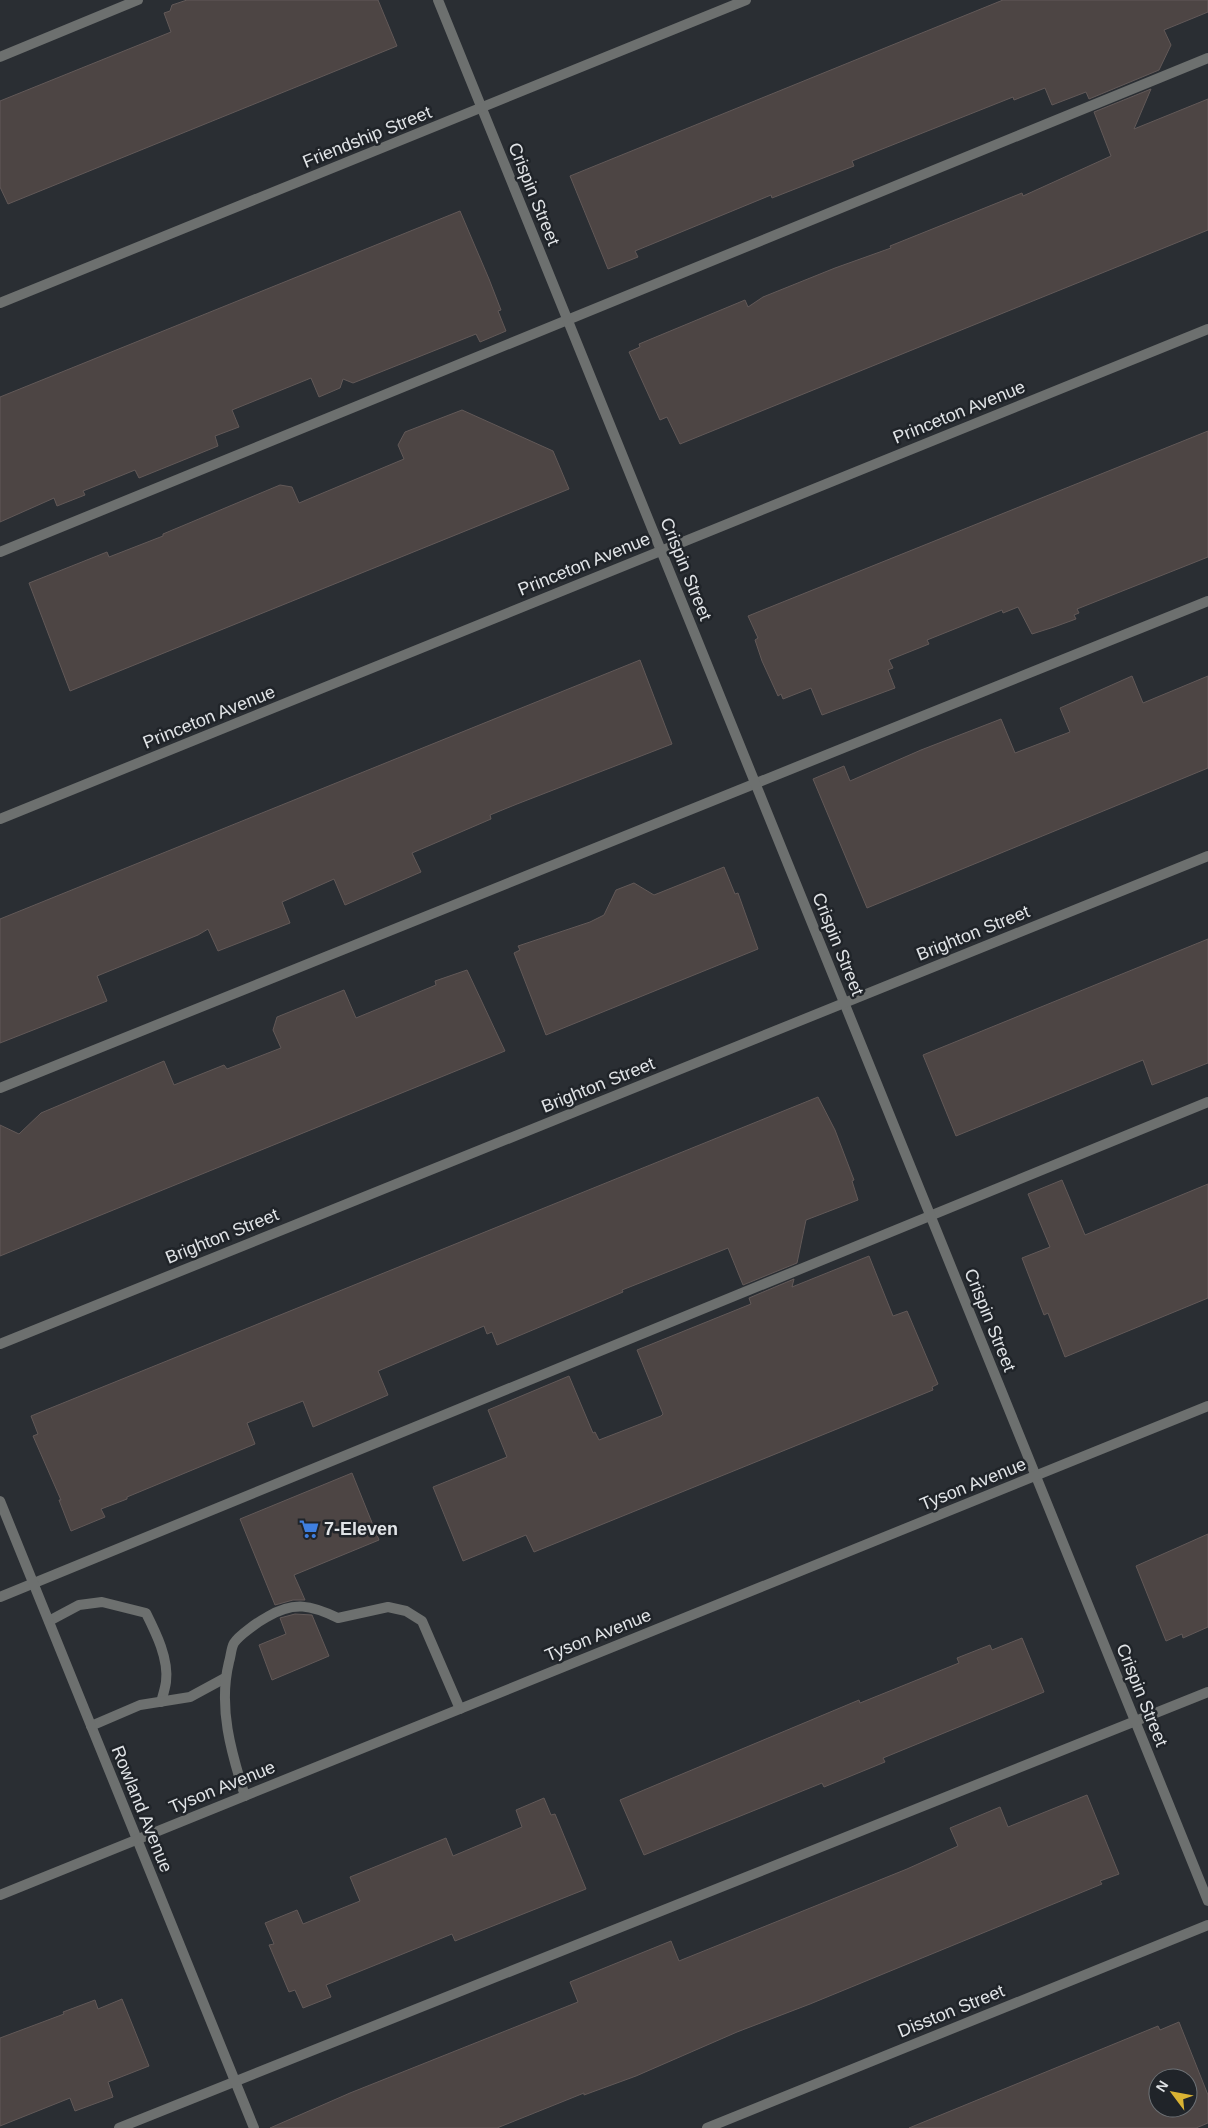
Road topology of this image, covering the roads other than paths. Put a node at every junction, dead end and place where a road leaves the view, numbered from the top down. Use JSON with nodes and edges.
{"nodes":[{"id":1,"x":138,"y":0,"type":"edge"},
{"id":2,"x":438,"y":0,"type":"edge"},
{"id":3,"x":746,"y":0,"type":"edge"},
{"id":4,"x":0,"y":56,"type":"edge"},
{"id":5,"x":1208,"y":58,"type":"edge"},
{"id":6,"x":481,"y":108,"type":"junction"},
{"id":7,"x":0,"y":303,"type":"edge"},
{"id":8,"x":567,"y":320,"type":"junction"},
{"id":9,"x":1208,"y":329,"type":"edge"},
{"id":10,"x":661,"y":551,"type":"junction"},
{"id":11,"x":0,"y":552,"type":"edge"},
{"id":12,"x":1208,"y":602,"type":"edge"},
{"id":13,"x":755,"y":784,"type":"junction"},
{"id":14,"x":0,"y":819,"type":"edge"},
{"id":15,"x":1208,"y":856,"type":"edge"},
{"id":16,"x":844,"y":1002,"type":"junction"},
{"id":17,"x":0,"y":1088,"type":"edge"},
{"id":18,"x":1208,"y":1102,"type":"edge"},
{"id":19,"x":930,"y":1215,"type":"junction"},
{"id":20,"x":0,"y":1344,"type":"edge"},
{"id":21,"x":1208,"y":1406,"type":"edge"},
{"id":22,"x":1036,"y":1476,"type":"junction"},
{"id":23,"x":0,"y":1501,"type":"edge"},
{"id":24,"x":33,"y":1583,"type":"junction"},
{"id":25,"x":0,"y":1596,"type":"edge"},
{"id":26,"x":49,"y":1621,"type":"junction"},
{"id":27,"x":225,"y":1678,"type":"junction"},
{"id":28,"x":1208,"y":1692,"type":"edge"},
{"id":29,"x":161,"y":1702,"type":"junction"},
{"id":30,"x":460,"y":1709,"type":"junction"},
{"id":31,"x":1135,"y":1721,"type":"junction"},
{"id":32,"x":91,"y":1726,"type":"junction"},
{"id":33,"x":245,"y":1796,"type":"junction"},
{"id":34,"x":137,"y":1840,"type":"junction"},
{"id":35,"x":0,"y":1895,"type":"edge"},
{"id":36,"x":1208,"y":1901,"type":"edge"},
{"id":37,"x":1208,"y":1925,"type":"edge"},
{"id":38,"x":235,"y":2081,"type":"junction"},
{"id":39,"x":119,"y":2128,"type":"edge"},
{"id":40,"x":254,"y":2128,"type":"edge"},
{"id":41,"x":706,"y":2128,"type":"edge"}],
"edges":[{"from":1,"to":4,"type":"street"},
{"from":2,"to":6,"type":"street","name":"Crispin Street"},
{"from":3,"to":6,"type":"street","name":"Friendship Street"},
{"from":5,"to":8,"type":"street"},
{"from":6,"to":7,"type":"street","name":"Friendship Street"},
{"from":6,"to":8,"type":"street","name":"Crispin Street"},
{"from":8,"to":10,"type":"street","name":"Crispin Street"},
{"from":8,"to":11,"type":"street"},
{"from":9,"to":10,"type":"street","name":"Princeton Avenue"},
{"from":10,"to":13,"type":"street","name":"Crispin Street"},
{"from":10,"to":14,"type":"street","name":"Princeton Avenue"},
{"from":12,"to":13,"type":"street"},
{"from":13,"to":16,"type":"street","name":"Crispin Street"},
{"from":13,"to":17,"type":"street"},
{"from":15,"to":16,"type":"street","name":"Brighton Street"},
{"from":16,"to":19,"type":"street","name":"Crispin Street"},
{"from":16,"to":20,"type":"street","name":"Brighton Street"},
{"from":18,"to":19,"type":"street"},
{"from":19,"to":22,"type":"street","name":"Crispin Street"},
{"from":19,"to":24,"type":"street"},
{"from":21,"to":22,"type":"street","name":"Tyson Avenue"},
{"from":22,"to":30,"type":"street","name":"Tyson Avenue"},
{"from":22,"to":31,"type":"street","name":"Crispin Street"},
{"from":23,"to":24,"type":"street","name":"Rowland Avenue"},
{"from":24,"to":25,"type":"street"},
{"from":24,"to":26,"type":"street","name":"Rowland Avenue"},
{"from":26,"to":29,"type":"street"},
{"from":26,"to":32,"type":"street","name":"Rowland Avenue"},
{"from":27,"to":29,"type":"street"},
{"from":27,"to":30,"type":"street"},
{"from":27,"to":33,"type":"street"},
{"from":28,"to":31,"type":"street"},
{"from":29,"to":32,"type":"street"},
{"from":30,"to":33,"type":"street","name":"Tyson Avenue"},
{"from":31,"to":36,"type":"street","name":"Crispin Street"},
{"from":31,"to":38,"type":"street"},
{"from":32,"to":34,"type":"street","name":"Rowland Avenue"},
{"from":33,"to":34,"type":"street","name":"Tyson Avenue"},
{"from":34,"to":35,"type":"street","name":"Tyson Avenue"},
{"from":34,"to":38,"type":"street","name":"Rowland Avenue"},
{"from":37,"to":41,"type":"street","name":"Disston Street"},
{"from":38,"to":39,"type":"street"},
{"from":38,"to":40,"type":"street","name":"Rowland Avenue"}]}
